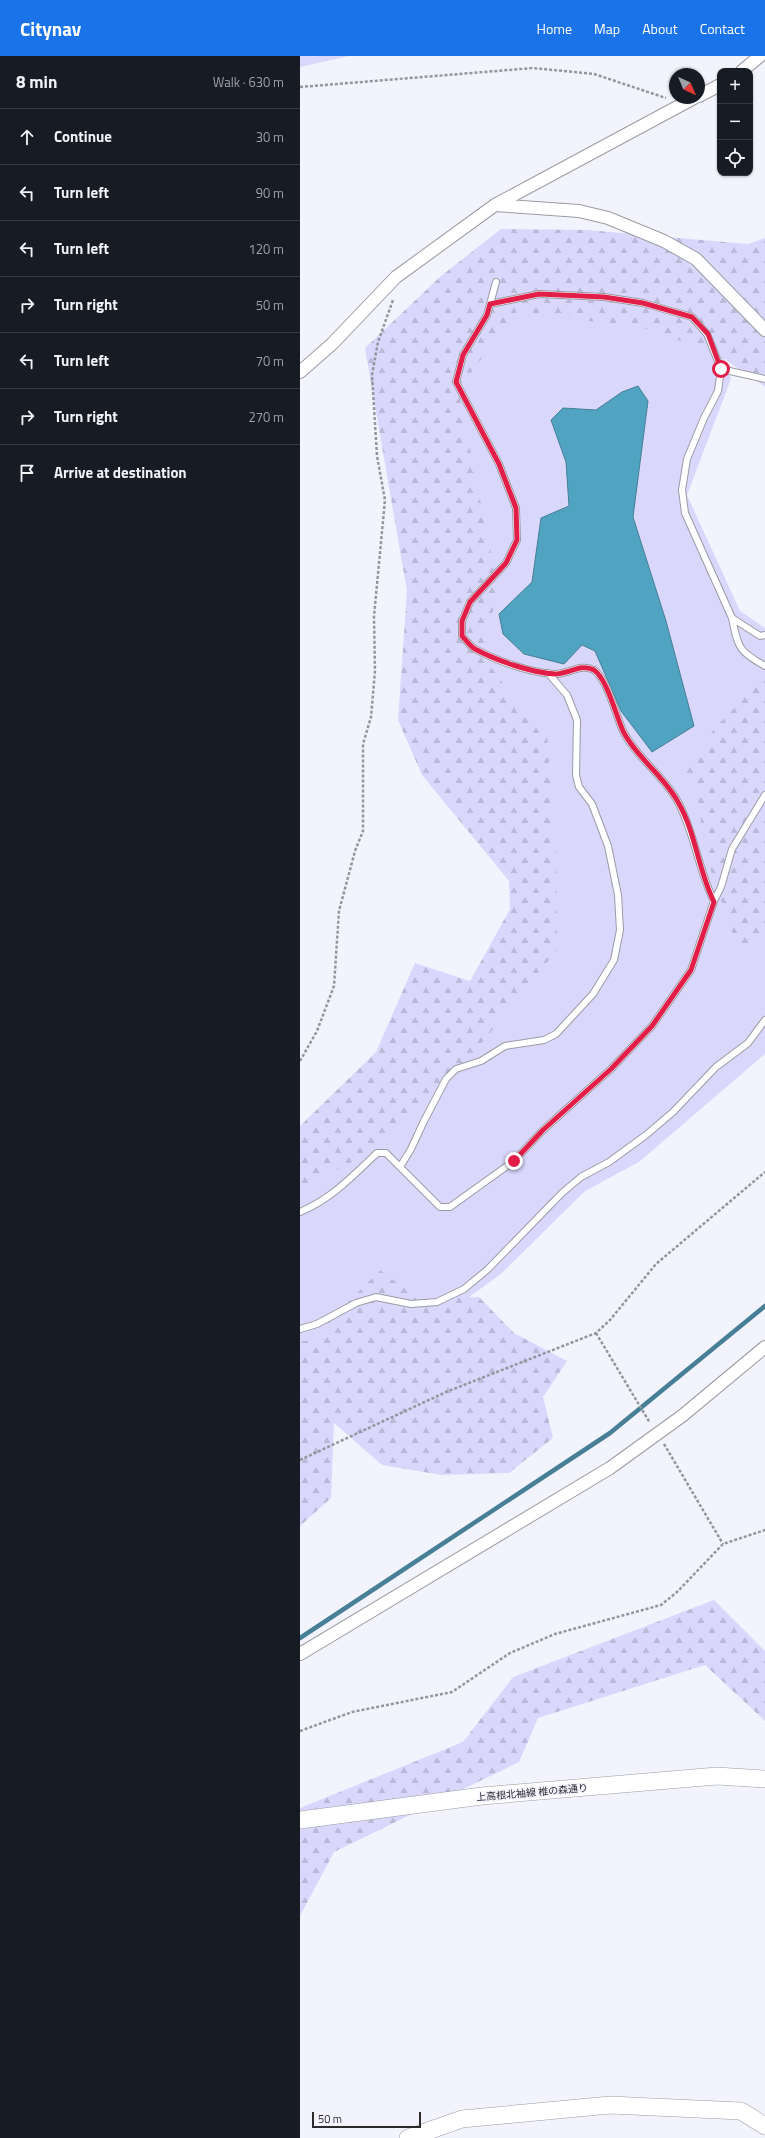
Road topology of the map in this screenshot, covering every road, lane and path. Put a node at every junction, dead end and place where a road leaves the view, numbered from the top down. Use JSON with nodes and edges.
{"nodes":[{"id":1,"x":760,"y":56,"type":"edge"},
{"id":2,"x":746,"y":68,"type":"edge"},
{"id":3,"x":300,"y":87,"type":"edge"},
{"id":4,"x":717,"y":87,"type":"edge"},
{"id":5,"x":705,"y":93,"type":"edge"},
{"id":6,"x":669,"y":95,"type":"edge"},
{"id":7,"x":683,"y":104,"type":"edge"},
{"id":8,"x":495,"y":205,"type":"junction"},
{"id":9,"x":496,"y":282,"type":"dead end"},
{"id":10,"x":394,"y":297,"type":"dead end"},
{"id":11,"x":490,"y":304,"type":"junction"},
{"id":12,"x":765,"y":330,"type":"edge"},
{"id":13,"x":721,"y":369,"type":"junction"},
{"id":14,"x":300,"y":372,"type":"edge"},
{"id":15,"x":765,"y":379,"type":"edge"},
{"id":16,"x":732,"y":618,"type":"junction"},
{"id":17,"x":765,"y":635,"type":"edge"},
{"id":18,"x":765,"y":666,"type":"edge"},
{"id":19,"x":548,"y":673,"type":"junction"},
{"id":20,"x":765,"y":795,"type":"edge"},
{"id":21,"x":714,"y":902,"type":"junction"},
{"id":22,"x":765,"y":1020,"type":"edge"},
{"id":23,"x":300,"y":1060,"type":"edge"},
{"id":24,"x":400,"y":1167,"type":"junction"},
{"id":25,"x":765,"y":1172,"type":"edge"},
{"id":26,"x":300,"y":1212,"type":"edge"},
{"id":27,"x":300,"y":1329,"type":"edge"},
{"id":28,"x":596,"y":1333,"type":"junction"},
{"id":29,"x":765,"y":1347,"type":"edge"},
{"id":30,"x":656,"y":1433,"type":"junction"},
{"id":31,"x":300,"y":1460,"type":"edge"},
{"id":32,"x":765,"y":1530,"type":"edge"},
{"id":33,"x":722,"y":1544,"type":"junction"},
{"id":34,"x":300,"y":1654,"type":"edge"},
{"id":35,"x":300,"y":1731,"type":"edge"},
{"id":36,"x":765,"y":1779,"type":"edge"},
{"id":37,"x":300,"y":1820,"type":"edge"},
{"id":38,"x":765,"y":2126,"type":"edge"},
{"id":39,"x":408,"y":2138,"type":"edge"}],
"edges":[{"from":1,"to":2,"type":"street"},
{"from":3,"to":6,"type":"path"},
{"from":4,"to":5,"type":"street"},
{"from":7,"to":8,"type":"street"},
{"from":8,"to":12,"type":"street"},
{"from":8,"to":14,"type":"street"},
{"from":9,"to":11,"type":"lane"},
{"from":10,"to":23,"type":"path"},
{"from":11,"to":13,"type":"lane"},
{"from":11,"to":19,"type":"lane"},
{"from":13,"to":15,"type":"lane"},
{"from":13,"to":16,"type":"lane"},
{"from":16,"to":17,"type":"lane"},
{"from":16,"to":18,"type":"lane"},
{"from":19,"to":21,"type":"lane"},
{"from":19,"to":24,"type":"lane"},
{"from":20,"to":21,"type":"lane"},
{"from":21,"to":24,"type":"lane"},
{"from":22,"to":27,"type":"lane"},
{"from":24,"to":26,"type":"lane"},
{"from":25,"to":28,"type":"path"},
{"from":28,"to":30,"type":"path"},
{"from":28,"to":31,"type":"path"},
{"from":29,"to":30,"type":"street"},
{"from":30,"to":33,"type":"path"},
{"from":30,"to":34,"type":"street"},
{"from":32,"to":33,"type":"path"},
{"from":33,"to":35,"type":"path"},
{"from":36,"to":37,"type":"main road","name":"上高根北袖線 椎の森通り"},
{"from":38,"to":39,"type":"main road"}]}
